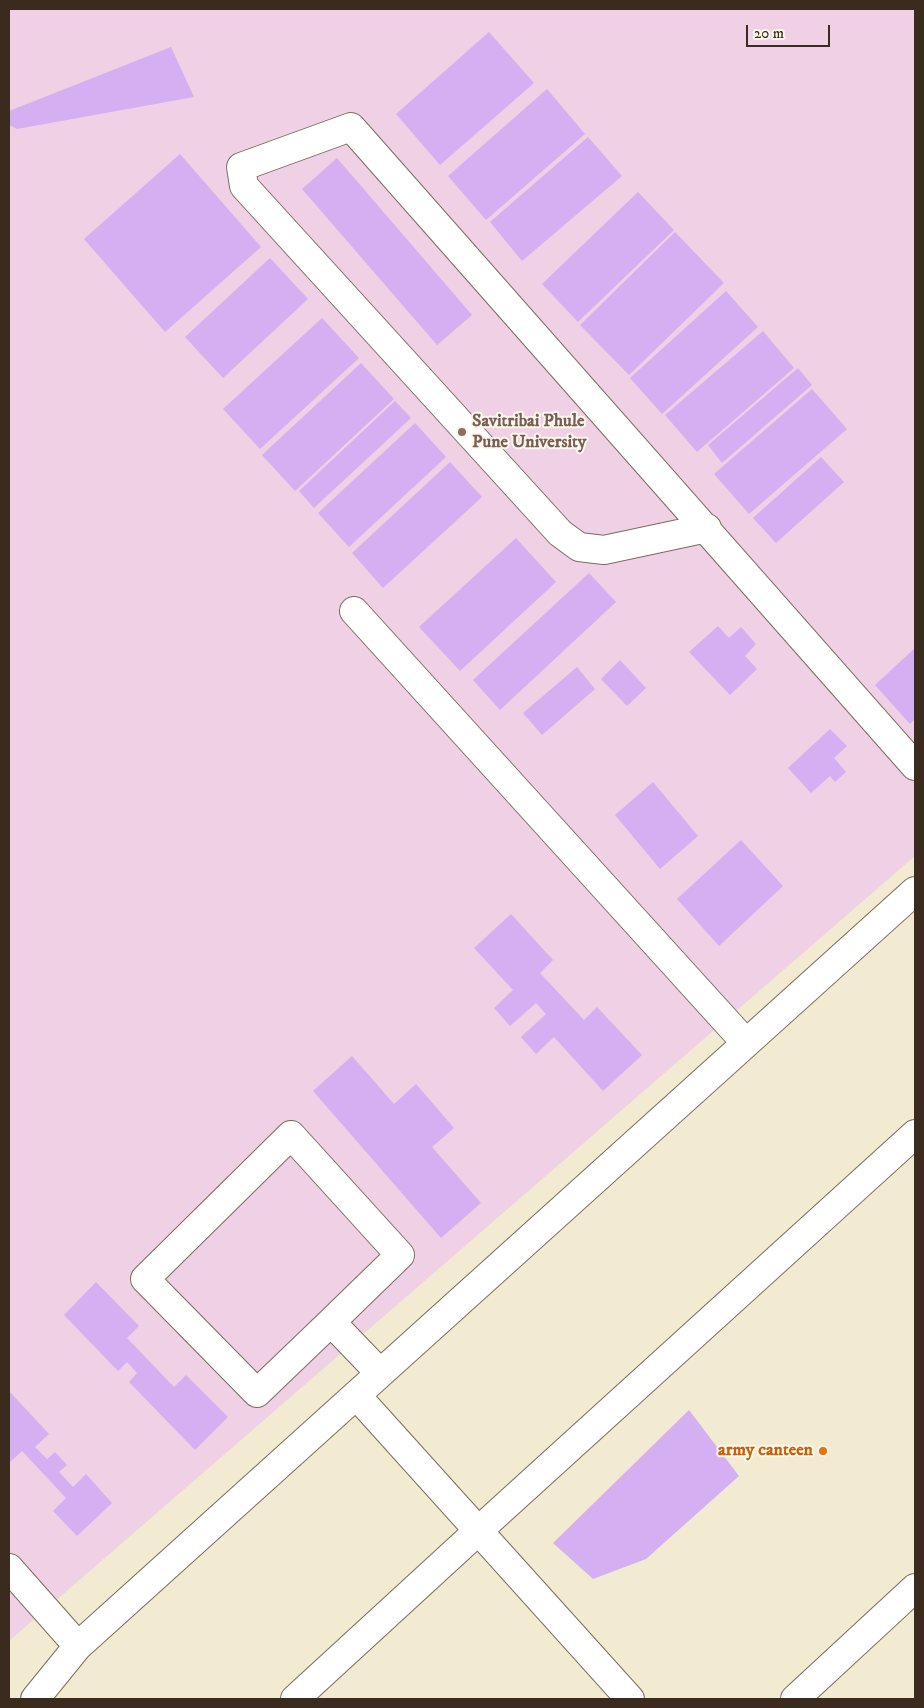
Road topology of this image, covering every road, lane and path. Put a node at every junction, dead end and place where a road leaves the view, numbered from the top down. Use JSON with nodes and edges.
{"nodes":[{"id":1,"x":707,"y":528,"type":"junction"},
{"id":2,"x":354,"y":611,"type":"dead end"},
{"id":3,"x":915,"y":766,"type":"edge"},
{"id":4,"x":915,"y":891,"type":"edge"},
{"id":5,"x":746,"y":1044,"type":"junction"},
{"id":6,"x":915,"y":1134,"type":"edge"},
{"id":7,"x":331,"y":1322,"type":"junction"},
{"id":8,"x":380,"y":1373,"type":"junction"},
{"id":9,"x":356,"y":1395,"type":"junction"},
{"id":10,"x":478,"y":1531,"type":"junction"},
{"id":11,"x":9,"y":1568,"type":"edge"},
{"id":12,"x":915,"y":1588,"type":"edge"},
{"id":13,"x":78,"y":1646,"type":"junction"},
{"id":14,"x":35,"y":1699,"type":"edge"},
{"id":15,"x":295,"y":1699,"type":"edge"},
{"id":16,"x":630,"y":1699,"type":"edge"},
{"id":17,"x":795,"y":1699,"type":"edge"}],
"edges":[{"from":1,"to":1,"type":"street"},
{"from":1,"to":3,"type":"street"},
{"from":2,"to":5,"type":"street"},
{"from":4,"to":5,"type":"street"},
{"from":5,"to":8,"type":"street"},
{"from":6,"to":10,"type":"street"},
{"from":7,"to":7,"type":"street"},
{"from":7,"to":8,"type":"street"},
{"from":8,"to":9,"type":"street"},
{"from":9,"to":10,"type":"street"},
{"from":9,"to":13,"type":"street"},
{"from":10,"to":15,"type":"street"},
{"from":10,"to":16,"type":"street"},
{"from":11,"to":13,"type":"street"},
{"from":12,"to":17,"type":"street"},
{"from":13,"to":14,"type":"street"}]}
